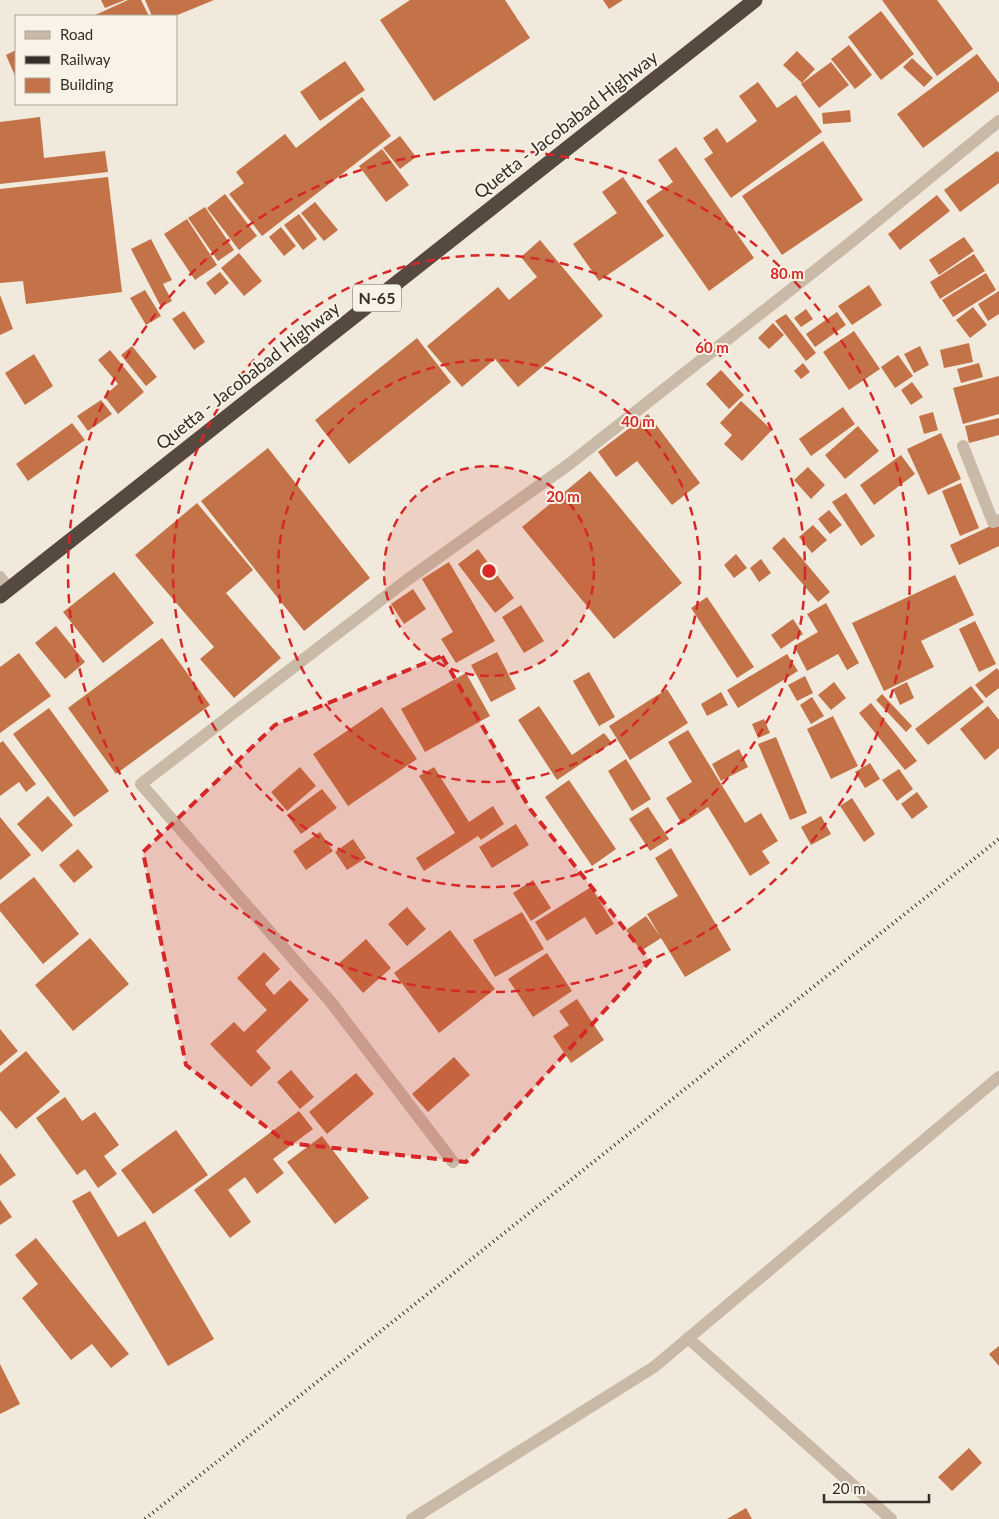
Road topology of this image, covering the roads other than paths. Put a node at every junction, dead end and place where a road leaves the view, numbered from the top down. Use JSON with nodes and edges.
{"nodes":[{"id":1,"x":754,"y":0,"type":"edge"},
{"id":2,"x":999,"y":121,"type":"edge"},
{"id":3,"x":963,"y":446,"type":"dead end"},
{"id":4,"x":999,"y":520,"type":"edge"},
{"id":5,"x":3,"y":587,"type":"edge"},
{"id":6,"x":999,"y":1077,"type":"edge"},
{"id":7,"x":453,"y":1162,"type":"dead end"},
{"id":8,"x":688,"y":1338,"type":"junction"},
{"id":9,"x":412,"y":1519,"type":"edge"},
{"id":10,"x":891,"y":1519,"type":"edge"}],
"edges":[{"from":1,"to":5,"type":"highway","name":"Quetta - Jacobabad Highway","number":"N-65"},
{"from":2,"to":7,"type":"street"},
{"from":3,"to":4,"type":"street"},
{"from":6,"to":8,"type":"street"},
{"from":8,"to":9,"type":"street"},
{"from":8,"to":10,"type":"street"}]}
